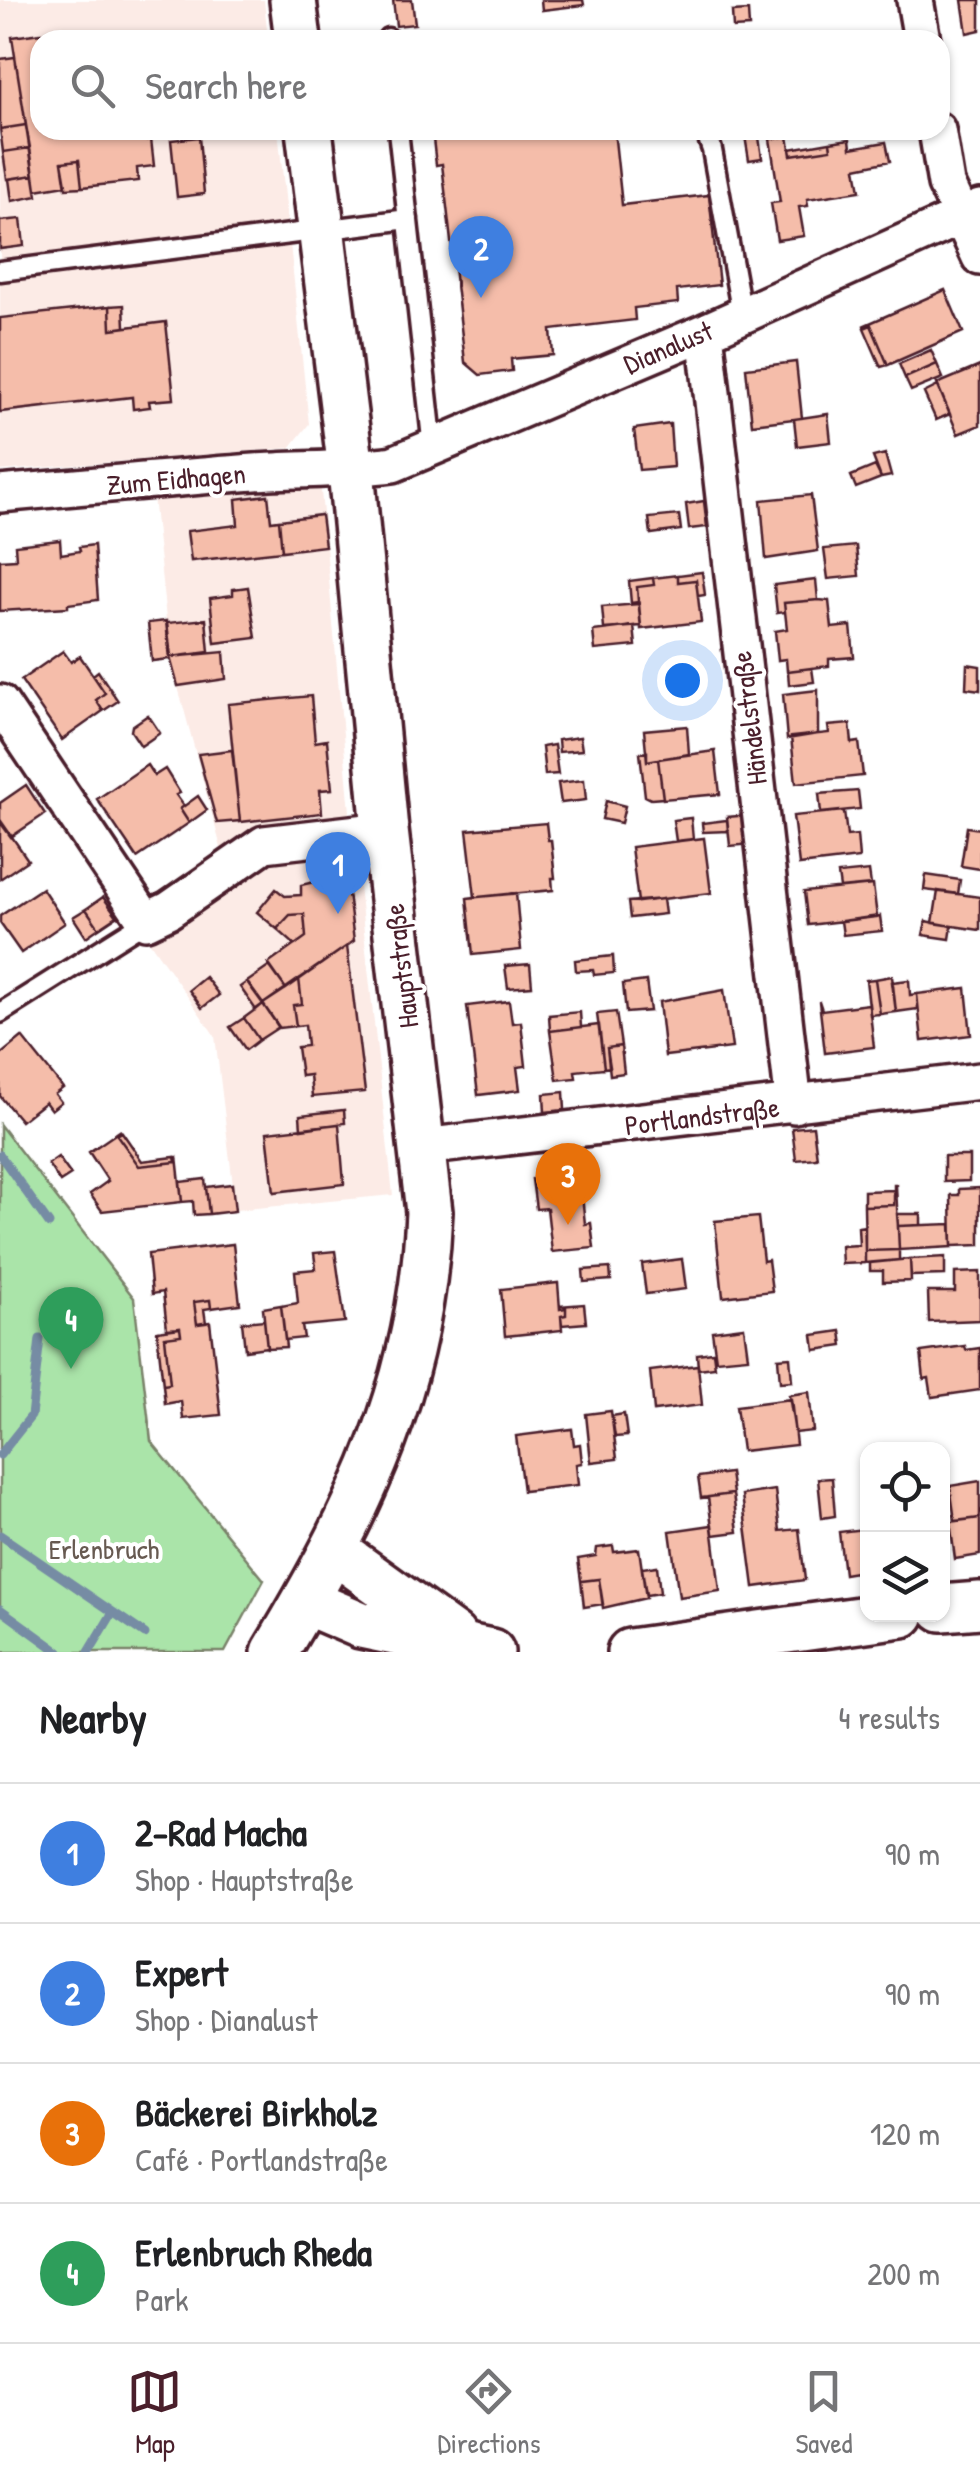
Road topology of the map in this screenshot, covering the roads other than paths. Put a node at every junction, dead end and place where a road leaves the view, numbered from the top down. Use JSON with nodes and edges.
{"nodes":[{"id":1,"x":293,"y":0,"type":"edge"},
{"id":2,"x":915,"y":0,"type":"edge"},
{"id":3,"x":297,"y":30,"type":"edge"},
{"id":4,"x":920,"y":30,"type":"edge"},
{"id":5,"x":310,"y":140,"type":"edge"},
{"id":6,"x":399,"y":140,"type":"edge"},
{"id":7,"x":708,"y":140,"type":"edge"},
{"id":8,"x":939,"y":140,"type":"edge"},
{"id":9,"x":970,"y":212,"type":"edge"},
{"id":10,"x":408,"y":219,"type":"junction"},
{"id":11,"x":321,"y":232,"type":"junction"},
{"id":12,"x":980,"y":258,"type":"edge"},
{"id":13,"x":0,"y":271,"type":"edge"},
{"id":14,"x":742,"y":316,"type":"junction"},
{"id":15,"x":705,"y":332,"type":"junction"},
{"id":16,"x":433,"y":448,"type":"junction"},
{"id":17,"x":352,"y":470,"type":"junction"},
{"id":18,"x":0,"y":494,"type":"edge"},
{"id":19,"x":0,"y":703,"type":"edge"},
{"id":20,"x":385,"y":830,"type":"junction"},
{"id":21,"x":146,"y":921,"type":"junction"},
{"id":22,"x":0,"y":1013,"type":"edge"},
{"id":23,"x":980,"y":1081,"type":"edge"},
{"id":24,"x":794,"y":1105,"type":"junction"},
{"id":25,"x":423,"y":1147,"type":"junction"},
{"id":26,"x":334,"y":1550,"type":"junction"},
{"id":27,"x":306,"y":1601,"type":"junction"},
{"id":28,"x":980,"y":1605,"type":"edge"},
{"id":29,"x":950,"y":1607,"type":"edge"},
{"id":30,"x":860,"y":1620,"type":"edge"},
{"id":31,"x":481,"y":1650,"type":"edge"},
{"id":32,"x":275,"y":1652,"type":"edge"},
{"id":33,"x":630,"y":1652,"type":"edge"}],
"edges":[{"from":1,"to":3,"type":"street"},
{"from":2,"to":4,"type":"street"},
{"from":5,"to":11,"type":"street","name":"Hauptstraße"},
{"from":6,"to":10,"type":"lane"},
{"from":7,"to":14,"type":"lane"},
{"from":8,"to":9,"type":"street"},
{"from":9,"to":12,"type":"street"},
{"from":9,"to":14,"type":"street","name":"Dianalust"},
{"from":10,"to":11,"type":"lane"},
{"from":10,"to":16,"type":"lane"},
{"from":11,"to":13,"type":"lane"},
{"from":11,"to":17,"type":"street","name":"Hauptstraße"},
{"from":14,"to":15,"type":"street","name":"Dianalust"},
{"from":15,"to":16,"type":"street","name":"Dianalust"},
{"from":15,"to":24,"type":"street","name":"Händelstraße"},
{"from":16,"to":17,"type":"street","name":"Dianalust"},
{"from":17,"to":18,"type":"street","name":"Zum Eidhagen"},
{"from":17,"to":20,"type":"street","name":"Hauptstraße"},
{"from":19,"to":21,"type":"street"},
{"from":20,"to":21,"type":"street"},
{"from":20,"to":25,"type":"street","name":"Hauptstraße"},
{"from":21,"to":22,"type":"lane"},
{"from":23,"to":24,"type":"street","name":"Portlandstraße"},
{"from":24,"to":25,"type":"street","name":"Portlandstraße"},
{"from":25,"to":26,"type":"street","name":"Hauptstraße"},
{"from":26,"to":27,"type":"street","name":"Hauptstraße"},
{"from":26,"to":31,"type":"street"},
{"from":27,"to":31,"type":"street"},
{"from":27,"to":32,"type":"street","name":"Hauptstraße"},
{"from":28,"to":29,"type":"street"},
{"from":30,"to":33,"type":"street"}]}
